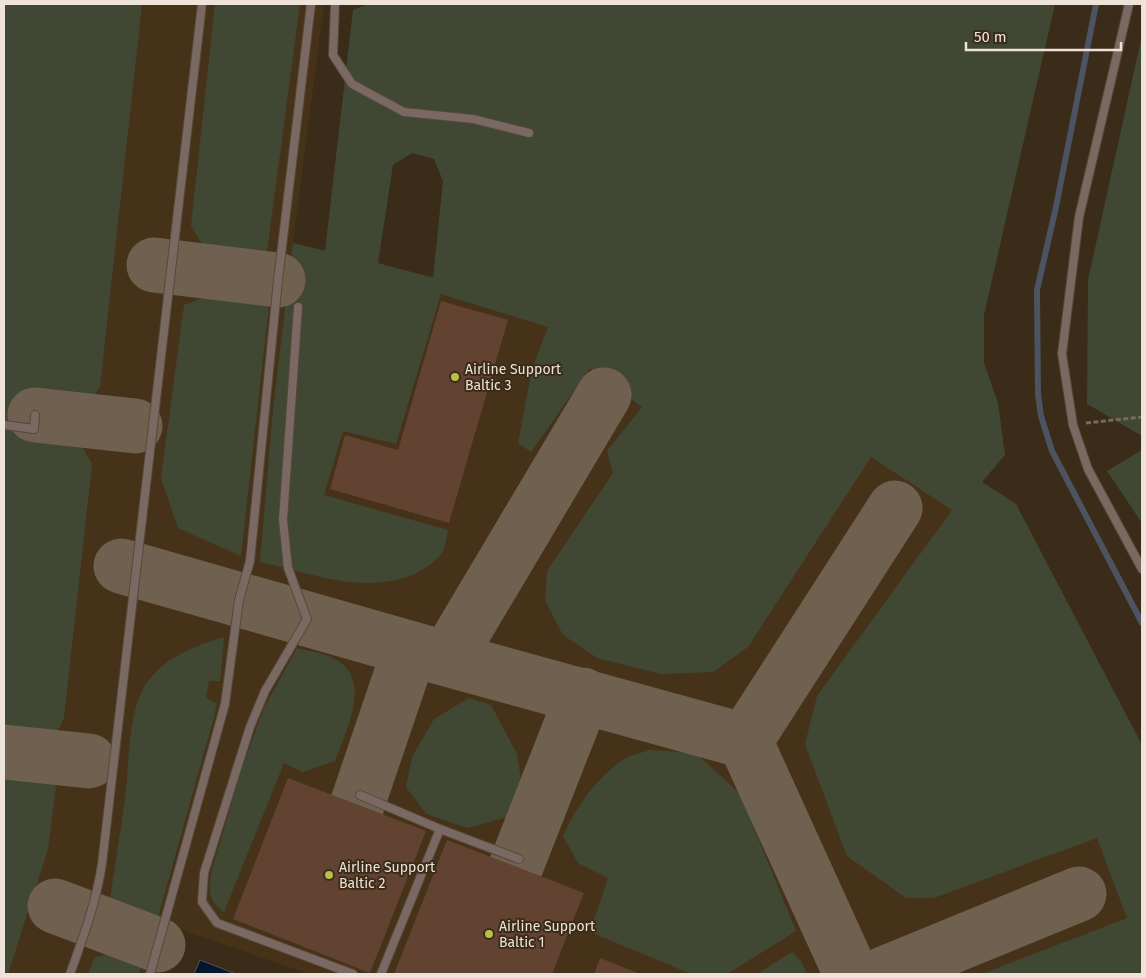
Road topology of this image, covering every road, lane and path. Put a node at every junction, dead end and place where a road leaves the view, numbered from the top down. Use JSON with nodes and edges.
{"nodes":[{"id":1,"x":202,"y":4,"type":"edge"},
{"id":2,"x":311,"y":4,"type":"edge"},
{"id":3,"x":334,"y":4,"type":"edge"},
{"id":4,"x":1129,"y":4,"type":"edge"},
{"id":5,"x":529,"y":133,"type":"dead end"},
{"id":6,"x":298,"y":307,"type":"dead end"},
{"id":7,"x":35,"y":415,"type":"dead end"},
{"id":8,"x":1142,"y":417,"type":"edge"},
{"id":9,"x":4,"y":425,"type":"edge"},
{"id":10,"x":1073,"y":425,"type":"junction"},
{"id":11,"x":1142,"y":569,"type":"edge"},
{"id":12,"x":360,"y":795,"type":"dead end"},
{"id":13,"x":440,"y":829,"type":"junction"},
{"id":14,"x":519,"y":859,"type":"dead end"},
{"id":15,"x":70,"y":974,"type":"edge"},
{"id":16,"x":150,"y":974,"type":"edge"},
{"id":17,"x":353,"y":974,"type":"edge"},
{"id":18,"x":381,"y":974,"type":"edge"}],
"edges":[{"from":1,"to":15,"type":"lane"},
{"from":2,"to":16,"type":"lane"},
{"from":3,"to":5,"type":"lane"},
{"from":4,"to":10,"type":"lane"},
{"from":6,"to":17,"type":"lane"},
{"from":7,"to":9,"type":"lane"},
{"from":8,"to":10,"type":"path"},
{"from":10,"to":11,"type":"lane"},
{"from":12,"to":13,"type":"lane"},
{"from":13,"to":14,"type":"lane"},
{"from":13,"to":18,"type":"lane"}]}
